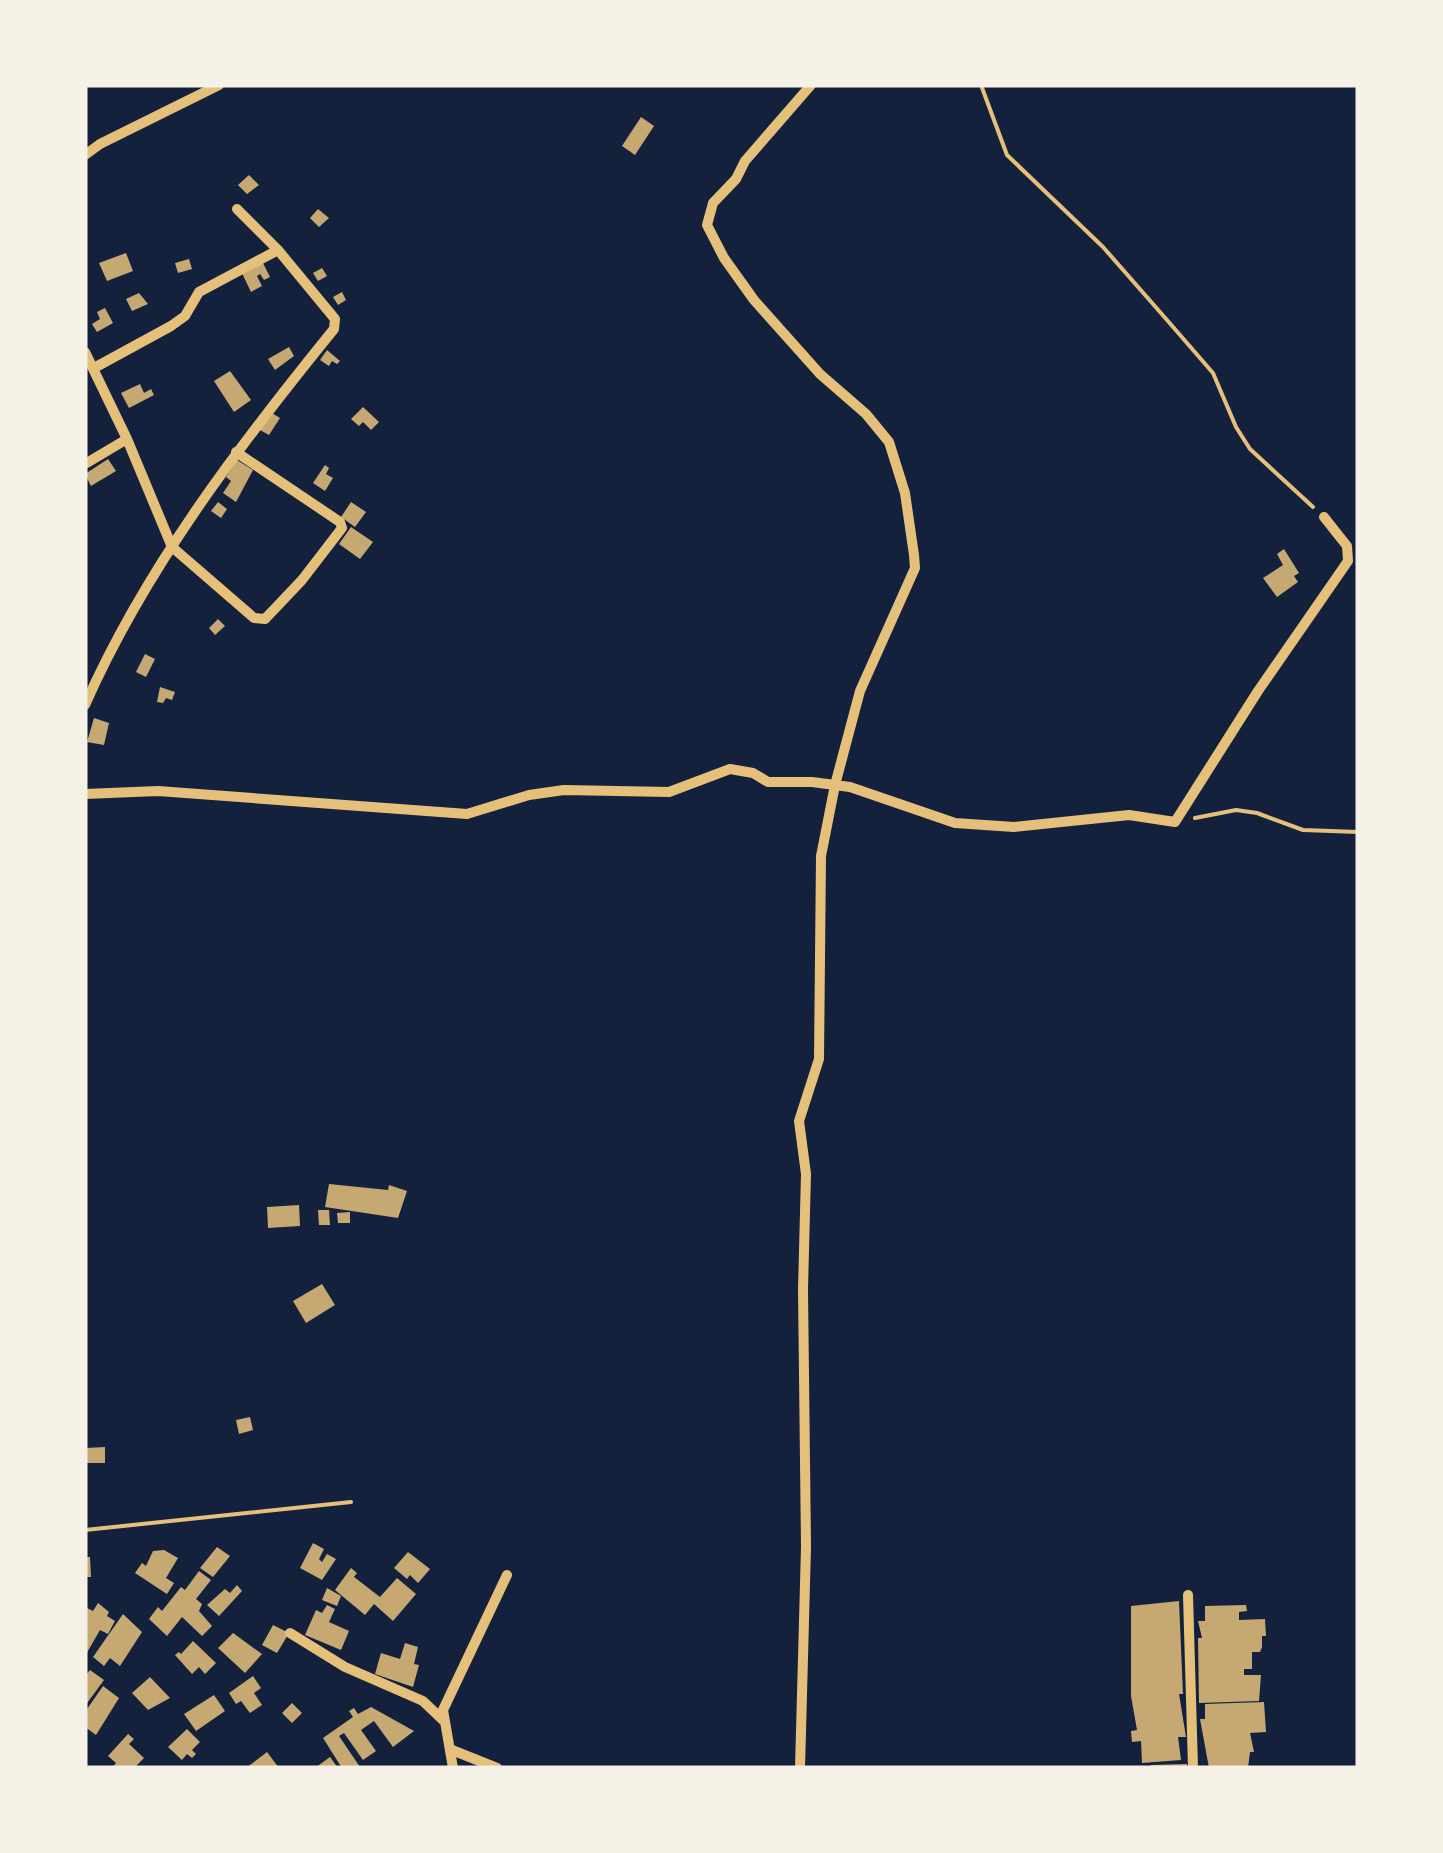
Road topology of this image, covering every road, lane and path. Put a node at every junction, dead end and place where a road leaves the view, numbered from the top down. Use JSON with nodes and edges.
{"nodes":[{"id":1,"x":220,"y":85,"type":"edge"},
{"id":2,"x":810,"y":85,"type":"edge"},
{"id":3,"x":982,"y":85,"type":"edge"},
{"id":4,"x":85,"y":155,"type":"edge"},
{"id":5,"x":237,"y":209,"type":"dead end"},
{"id":6,"x":278,"y":250,"type":"junction"},
{"id":7,"x":85,"y":352,"type":"edge"},
{"id":8,"x":94,"y":368,"type":"junction"},
{"id":9,"x":127,"y":438,"type":"junction"},
{"id":10,"x":236,"y":452,"type":"junction"},
{"id":11,"x":85,"y":464,"type":"edge"},
{"id":12,"x":1324,"y":517,"type":"joint"},
{"id":13,"x":172,"y":547,"type":"junction"},
{"id":14,"x":85,"y":705,"type":"edge"},
{"id":15,"x":835,"y":785,"type":"junction"},
{"id":16,"x":85,"y":794,"type":"edge"},
{"id":17,"x":1175,"y":822,"type":"junction"},
{"id":18,"x":1358,"y":832,"type":"edge"},
{"id":19,"x":350,"y":1502,"type":"dead end"},
{"id":20,"x":85,"y":1530,"type":"edge"},
{"id":21,"x":507,"y":1575,"type":"dead end"},
{"id":22,"x":1188,"y":1595,"type":"dead end"},
{"id":23,"x":290,"y":1633,"type":"dead end"},
{"id":24,"x":443,"y":1720,"type":"junction"},
{"id":25,"x":452,"y":1750,"type":"junction"},
{"id":26,"x":453,"y":1768,"type":"edge"},
{"id":27,"x":497,"y":1768,"type":"edge"},
{"id":28,"x":800,"y":1768,"type":"edge"},
{"id":29,"x":1193,"y":1768,"type":"edge"}],
"edges":[{"from":1,"to":4,"type":"street"},
{"from":2,"to":15,"type":"street"},
{"from":3,"to":12,"type":"path"},
{"from":5,"to":6,"type":"street"},
{"from":6,"to":8,"type":"street"},
{"from":6,"to":10,"type":"street"},
{"from":7,"to":8,"type":"street"},
{"from":8,"to":9,"type":"street"},
{"from":9,"to":11,"type":"street"},
{"from":9,"to":13,"type":"street"},
{"from":10,"to":13,"type":"street"},
{"from":10,"to":13,"type":"street"},
{"from":12,"to":17,"type":"street"},
{"from":13,"to":14,"type":"street"},
{"from":15,"to":16,"type":"street"},
{"from":15,"to":17,"type":"street"},
{"from":15,"to":28,"type":"street"},
{"from":17,"to":18,"type":"path"},
{"from":19,"to":20,"type":"path"},
{"from":21,"to":24,"type":"street"},
{"from":22,"to":29,"type":"street"},
{"from":23,"to":24,"type":"street"},
{"from":24,"to":25,"type":"street"},
{"from":25,"to":26,"type":"street"},
{"from":25,"to":27,"type":"street"}]}
